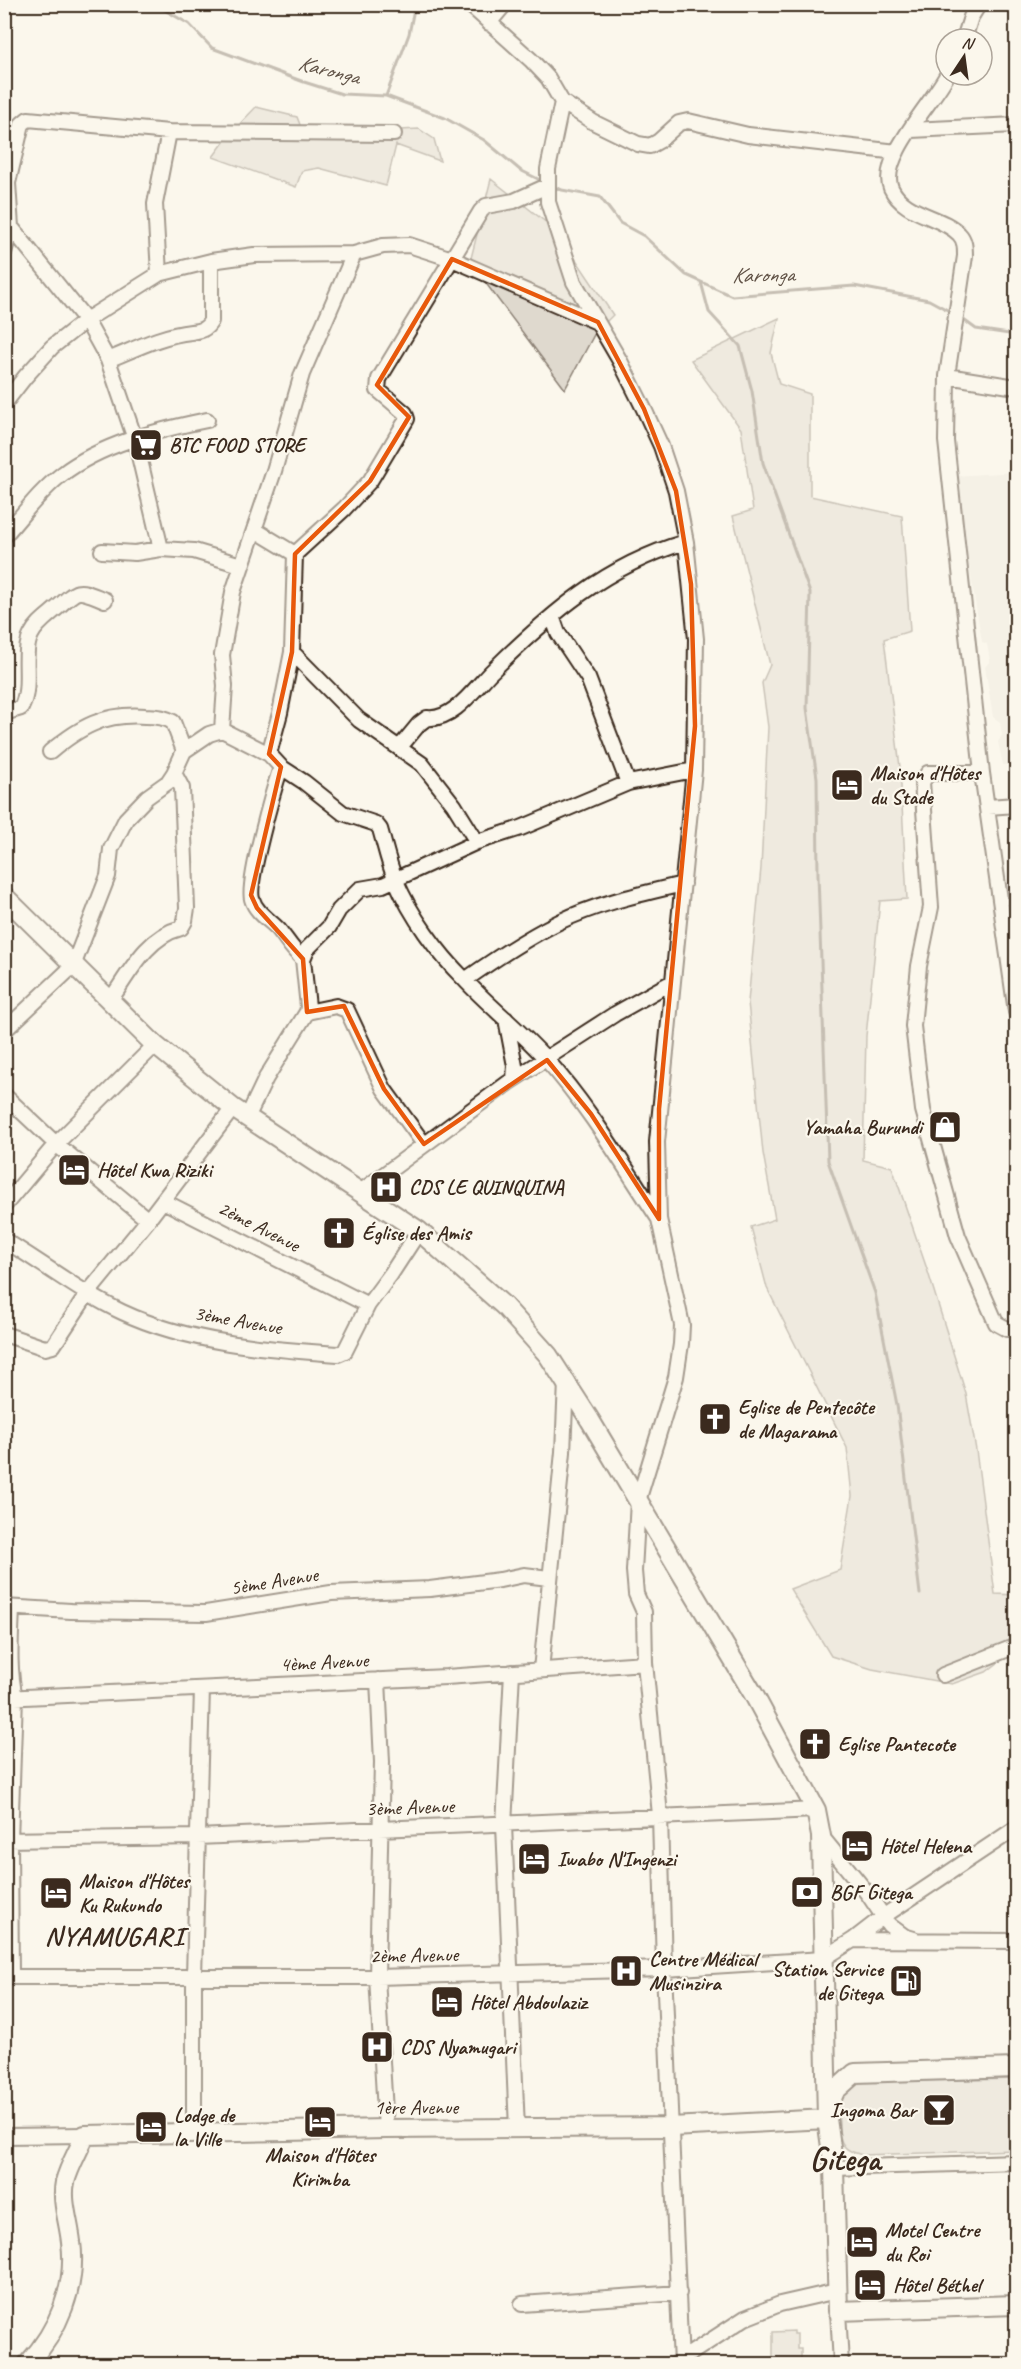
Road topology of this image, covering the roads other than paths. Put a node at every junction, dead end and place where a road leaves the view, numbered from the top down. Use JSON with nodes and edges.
{"nodes":[{"id":1,"x":469,"y":4,"type":"edge"},
{"id":2,"x":505,"y":4,"type":"edge"},
{"id":3,"x":979,"y":4,"type":"edge"},
{"id":4,"x":489,"y":23,"type":"junction"},
{"id":5,"x":968,"y":27,"type":"edge"},
{"id":6,"x":941,"y":87,"type":"edge"},
{"id":7,"x":562,"y":102,"type":"junction"},
{"id":8,"x":1017,"y":125,"type":"edge"},
{"id":9,"x":911,"y":130,"type":"junction"},
{"id":10,"x":169,"y":132,"type":"junction"},
{"id":11,"x":394,"y":134,"type":"dead end"},
{"id":12,"x":897,"y":152,"type":"junction"},
{"id":13,"x":547,"y":186,"type":"junction"},
{"id":14,"x":11,"y":227,"type":"junction"},
{"id":15,"x":4,"y":253,"type":"edge"},
{"id":16,"x":354,"y":254,"type":"junction"},
{"id":17,"x":452,"y":259,"type":"junction"},
{"id":18,"x":211,"y":261,"type":"junction"},
{"id":19,"x":159,"y":274,"type":"junction"},
{"id":20,"x":86,"y":320,"type":"junction"},
{"id":21,"x":598,"y":322,"type":"junction"},
{"id":22,"x":108,"y":360,"type":"junction"},
{"id":23,"x":947,"y":376,"type":"junction"},
{"id":24,"x":1017,"y":387,"type":"edge"},
{"id":25,"x":4,"y":404,"type":"edge"},
{"id":26,"x":207,"y":420,"type":"dead end"},
{"id":27,"x":135,"y":439,"type":"junction"},
{"id":28,"x":255,"y":530,"type":"junction"},
{"id":29,"x":4,"y":536,"type":"edge"},
{"id":30,"x":686,"y":542,"type":"junction"},
{"id":31,"x":161,"y":549,"type":"junction"},
{"id":32,"x":102,"y":552,"type":"dead end"},
{"id":33,"x":295,"y":554,"type":"junction"},
{"id":34,"x":241,"y":565,"type":"junction"},
{"id":35,"x":105,"y":600,"type":"dead end"},
{"id":36,"x":552,"y":616,"type":"junction"},
{"id":37,"x":292,"y":652,"type":"junction"},
{"id":38,"x":4,"y":713,"type":"edge"},
{"id":39,"x":222,"y":730,"type":"junction"},
{"id":40,"x":400,"y":747,"type":"junction"},
{"id":41,"x":184,"y":751,"type":"junction"},
{"id":42,"x":50,"y":752,"type":"dead end"},
{"id":43,"x":269,"y":754,"type":"junction"},
{"id":44,"x":281,"y":767,"type":"junction"},
{"id":45,"x":694,"y":770,"type":"junction"},
{"id":46,"x":174,"y":773,"type":"junction"},
{"id":47,"x":982,"y":773,"type":"junction"},
{"id":48,"x":628,"y":783,"type":"junction"},
{"id":49,"x":1017,"y":805,"type":"edge"},
{"id":50,"x":988,"y":807,"type":"junction"},
{"id":51,"x":477,"y":842,"type":"junction"},
{"id":52,"x":396,"y":880,"type":"junction"},
{"id":53,"x":683,"y":884,"type":"junction"},
{"id":54,"x":4,"y":896,"type":"edge"},
{"id":55,"x":303,"y":959,"type":"junction"},
{"id":56,"x":73,"y":966,"type":"junction"},
{"id":57,"x":465,"y":981,"type":"junction"},
{"id":58,"x":672,"y":982,"type":"junction"},
{"id":59,"x":109,"y":1002,"type":"junction"},
{"id":60,"x":307,"y":1012,"type":"junction"},
{"id":61,"x":1017,"y":1012,"type":"edge"},
{"id":62,"x":506,"y":1019,"type":"junction"},
{"id":63,"x":4,"y":1030,"type":"edge"},
{"id":64,"x":155,"y":1045,"type":"junction"},
{"id":65,"x":547,"y":1060,"type":"junction"},
{"id":66,"x":514,"y":1079,"type":"junction"},
{"id":67,"x":4,"y":1095,"type":"edge"},
{"id":68,"x":240,"y":1113,"type":"junction"},
{"id":69,"x":56,"y":1144,"type":"junction"},
{"id":70,"x":424,"y":1144,"type":"junction"},
{"id":71,"x":359,"y":1193,"type":"junction"},
{"id":72,"x":163,"y":1201,"type":"junction"},
{"id":73,"x":4,"y":1206,"type":"edge"},
{"id":74,"x":659,"y":1219,"type":"junction"},
{"id":75,"x":148,"y":1220,"type":"junction"},
{"id":76,"x":419,"y":1231,"type":"junction"},
{"id":77,"x":4,"y":1240,"type":"edge"},
{"id":78,"x":88,"y":1293,"type":"junction"},
{"id":79,"x":368,"y":1305,"type":"junction"},
{"id":80,"x":1017,"y":1329,"type":"edge"},
{"id":81,"x":4,"y":1334,"type":"edge"},
{"id":82,"x":566,"y":1380,"type":"junction"},
{"id":83,"x":638,"y":1501,"type":"junction"},
{"id":84,"x":549,"y":1578,"type":"junction"},
{"id":85,"x":8,"y":1607,"type":"edge"},
{"id":86,"x":1017,"y":1646,"type":"edge"},
{"id":87,"x":645,"y":1663,"type":"junction"},
{"id":88,"x":541,"y":1670,"type":"junction"},
{"id":89,"x":512,"y":1672,"type":"junction"},
{"id":90,"x":943,"y":1675,"type":"dead end"},
{"id":91,"x":378,"y":1680,"type":"junction"},
{"id":92,"x":202,"y":1689,"type":"junction"},
{"id":93,"x":10,"y":1697,"type":"edge"},
{"id":94,"x":816,"y":1810,"type":"junction"},
{"id":95,"x":660,"y":1815,"type":"junction"},
{"id":96,"x":504,"y":1825,"type":"junction"},
{"id":97,"x":1017,"y":1828,"type":"edge"},
{"id":98,"x":380,"y":1830,"type":"junction"},
{"id":99,"x":821,"y":1836,"type":"junction"},
{"id":100,"x":197,"y":1837,"type":"junction"},
{"id":101,"x":7,"y":1840,"type":"edge"},
{"id":102,"x":884,"y":1916,"type":"junction"},
{"id":103,"x":853,"y":1940,"type":"junction"},
{"id":104,"x":932,"y":1941,"type":"junction"},
{"id":105,"x":1017,"y":1941,"type":"edge"},
{"id":106,"x":823,"y":1959,"type":"junction"},
{"id":107,"x":664,"y":1969,"type":"junction"},
{"id":108,"x":509,"y":1974,"type":"junction"},
{"id":109,"x":194,"y":1976,"type":"junction"},
{"id":110,"x":8,"y":1977,"type":"edge"},
{"id":111,"x":377,"y":1977,"type":"junction"},
{"id":112,"x":826,"y":2040,"type":"junction"},
{"id":113,"x":1013,"y":2067,"type":"edge"},
{"id":114,"x":855,"y":2073,"type":"junction"},
{"id":115,"x":827,"y":2116,"type":"junction"},
{"id":116,"x":671,"y":2127,"type":"junction"},
{"id":117,"x":386,"y":2129,"type":"junction"},
{"id":118,"x":517,"y":2129,"type":"junction"},
{"id":119,"x":194,"y":2134,"type":"junction"},
{"id":120,"x":85,"y":2135,"type":"junction"},
{"id":121,"x":4,"y":2136,"type":"edge"},
{"id":122,"x":1017,"y":2162,"type":"edge"},
{"id":123,"x":834,"y":2168,"type":"junction"},
{"id":124,"x":837,"y":2291,"type":"junction"},
{"id":125,"x":679,"y":2293,"type":"junction"},
{"id":126,"x":522,"y":2304,"type":"dead end"},
{"id":127,"x":1017,"y":2305,"type":"edge"},
{"id":128,"x":838,"y":2311,"type":"junction"},
{"id":129,"x":679,"y":2363,"type":"edge"},
{"id":130,"x":28,"y":2364,"type":"edge"},
{"id":131,"x":840,"y":2364,"type":"edge"}],
"edges":[{"from":1,"to":4,"type":"street"},
{"from":2,"to":4,"type":"street"},
{"from":3,"to":5,"type":"street"},
{"from":4,"to":7,"type":"street"},
{"from":6,"to":9,"type":"street"},
{"from":7,"to":12,"type":"street"},
{"from":7,"to":13,"type":"street"},
{"from":8,"to":9,"type":"street"},
{"from":9,"to":12,"type":"street"},
{"from":10,"to":11,"type":"street"},
{"from":10,"to":14,"type":"street"},
{"from":10,"to":19,"type":"street"},
{"from":12,"to":23,"type":"street"},
{"from":13,"to":17,"type":"street"},
{"from":13,"to":21,"type":"street"},
{"from":14,"to":15,"type":"street"},
{"from":14,"to":20,"type":"street"},
{"from":16,"to":17,"type":"street"},
{"from":16,"to":18,"type":"street"},
{"from":16,"to":28,"type":"street"},
{"from":17,"to":21,"type":"street"},
{"from":17,"to":33,"type":"street"},
{"from":18,"to":19,"type":"street"},
{"from":18,"to":22,"type":"street"},
{"from":19,"to":20,"type":"street"},
{"from":20,"to":22,"type":"street"},
{"from":20,"to":25,"type":"street"},
{"from":21,"to":30,"type":"street"},
{"from":22,"to":27,"type":"street"},
{"from":23,"to":24,"type":"street"},
{"from":23,"to":47,"type":"street"},
{"from":26,"to":27,"type":"street"},
{"from":27,"to":29,"type":"street"},
{"from":27,"to":31,"type":"street"},
{"from":28,"to":33,"type":"street"},
{"from":28,"to":34,"type":"street"},
{"from":30,"to":36,"type":"street"},
{"from":30,"to":45,"type":"street"},
{"from":31,"to":32,"type":"street"},
{"from":31,"to":34,"type":"street"},
{"from":33,"to":37,"type":"street"},
{"from":34,"to":39,"type":"street"},
{"from":35,"to":38,"type":"street"},
{"from":36,"to":40,"type":"street"},
{"from":36,"to":48,"type":"street"},
{"from":37,"to":40,"type":"street"},
{"from":37,"to":43,"type":"street"},
{"from":39,"to":41,"type":"street"},
{"from":39,"to":43,"type":"street"},
{"from":40,"to":51,"type":"street"},
{"from":41,"to":42,"type":"street"},
{"from":41,"to":46,"type":"street"},
{"from":43,"to":44,"type":"street"},
{"from":44,"to":52,"type":"street"},
{"from":44,"to":55,"type":"street"},
{"from":45,"to":48,"type":"street"},
{"from":45,"to":53,"type":"street"},
{"from":46,"to":56,"type":"street"},
{"from":46,"to":59,"type":"street"},
{"from":47,"to":50,"type":"street"},
{"from":47,"to":80,"type":"street"},
{"from":48,"to":51,"type":"street"},
{"from":49,"to":50,"type":"street"},
{"from":50,"to":61,"type":"street"},
{"from":51,"to":52,"type":"street"},
{"from":52,"to":55,"type":"street"},
{"from":52,"to":57,"type":"street"},
{"from":53,"to":57,"type":"street"},
{"from":53,"to":58,"type":"street"},
{"from":54,"to":56,"type":"main road"},
{"from":55,"to":60,"type":"street"},
{"from":56,"to":59,"type":"main road"},
{"from":56,"to":63,"type":"street"},
{"from":57,"to":62,"type":"street"},
{"from":58,"to":65,"type":"street"},
{"from":58,"to":74,"type":"street"},
{"from":59,"to":64,"type":"main road"},
{"from":60,"to":68,"type":"street"},
{"from":60,"to":70,"type":"street"},
{"from":62,"to":65,"type":"street"},
{"from":62,"to":66,"type":"street"},
{"from":64,"to":68,"type":"main road"},
{"from":64,"to":69,"type":"street"},
{"from":65,"to":66,"type":"street"},
{"from":65,"to":74,"type":"street"},
{"from":66,"to":70,"type":"street"},
{"from":67,"to":69,"type":"street"},
{"from":68,"to":71,"type":"main road"},
{"from":68,"to":72,"type":"street"},
{"from":69,"to":73,"type":"street"},
{"from":69,"to":75,"type":"street"},
{"from":70,"to":71,"type":"street"},
{"from":71,"to":76,"type":"main road"},
{"from":72,"to":75,"type":"street"},
{"from":72,"to":79,"type":"street","name":"2ème Avenue"},
{"from":74,"to":83,"type":"street"},
{"from":75,"to":78,"type":"street"},
{"from":76,"to":79,"type":"street","name":"3ème Avenue"},
{"from":76,"to":82,"type":"main road"},
{"from":77,"to":78,"type":"street","name":"3ème Avenue"},
{"from":78,"to":79,"type":"street","name":"3ème Avenue"},
{"from":78,"to":81,"type":"street"},
{"from":82,"to":83,"type":"main road"},
{"from":82,"to":84,"type":"street"},
{"from":83,"to":87,"type":"street"},
{"from":83,"to":94,"type":"main road"},
{"from":84,"to":85,"type":"street","name":"5ème Avenue"},
{"from":84,"to":88,"type":"street"},
{"from":85,"to":93,"type":"street"},
{"from":86,"to":90,"type":"street"},
{"from":87,"to":88,"type":"street","name":"4ème Avenue"},
{"from":87,"to":95,"type":"street"},
{"from":88,"to":89,"type":"street","name":"4ème Avenue"},
{"from":89,"to":91,"type":"street","name":"4ème Avenue"},
{"from":89,"to":96,"type":"street"},
{"from":91,"to":92,"type":"street","name":"4ème Avenue"},
{"from":91,"to":98,"type":"street"},
{"from":92,"to":93,"type":"street","name":"4ème Avenue"},
{"from":92,"to":100,"type":"street"},
{"from":93,"to":101,"type":"street"},
{"from":94,"to":95,"type":"street","name":"3ème Avenue"},
{"from":94,"to":99,"type":"main road"},
{"from":95,"to":96,"type":"street","name":"3ème Avenue"},
{"from":95,"to":107,"type":"street"},
{"from":96,"to":98,"type":"street","name":"3ème Avenue"},
{"from":96,"to":108,"type":"street"},
{"from":97,"to":102,"type":"street"},
{"from":98,"to":100,"type":"street","name":"3ème Avenue"},
{"from":98,"to":111,"type":"street"},
{"from":99,"to":102,"type":"street"},
{"from":99,"to":106,"type":"main road"},
{"from":100,"to":101,"type":"street","name":"3ème Avenue"},
{"from":100,"to":109,"type":"street"},
{"from":101,"to":110,"type":"street"},
{"from":102,"to":103,"type":"street"},
{"from":102,"to":104,"type":"street"},
{"from":103,"to":104,"type":"street"},
{"from":103,"to":106,"type":"street"},
{"from":104,"to":105,"type":"street"},
{"from":106,"to":107,"type":"street","name":"2ème Avenue"},
{"from":106,"to":112,"type":"main road"},
{"from":107,"to":108,"type":"street","name":"2ème Avenue"},
{"from":107,"to":116,"type":"street"},
{"from":108,"to":111,"type":"street","name":"2ème Avenue"},
{"from":108,"to":118,"type":"street"},
{"from":109,"to":110,"type":"street","name":"2ème Avenue"},
{"from":109,"to":111,"type":"street","name":"2ème Avenue"},
{"from":109,"to":119,"type":"street"},
{"from":111,"to":117,"type":"street"},
{"from":112,"to":114,"type":"main road"},
{"from":112,"to":115,"type":"main road"},
{"from":113,"to":114,"type":"main road"},
{"from":114,"to":115,"type":"main road"},
{"from":115,"to":116,"type":"main road","name":"1ère Avenue"},
{"from":115,"to":123,"type":"main road"},
{"from":116,"to":118,"type":"main road","name":"1ère Avenue"},
{"from":116,"to":125,"type":"street"},
{"from":117,"to":118,"type":"main road","name":"1ère Avenue"},
{"from":117,"to":119,"type":"main road","name":"1ère Avenue"},
{"from":119,"to":120,"type":"main road","name":"1ère Avenue"},
{"from":120,"to":121,"type":"street","name":"1ère Avenue"},
{"from":120,"to":130,"type":"main road"},
{"from":122,"to":123,"type":"street"},
{"from":123,"to":124,"type":"main road"},
{"from":124,"to":128,"type":"main road"},
{"from":124,"to":129,"type":"street"},
{"from":125,"to":126,"type":"street"},
{"from":125,"to":129,"type":"street"},
{"from":127,"to":128,"type":"main road"},
{"from":128,"to":131,"type":"street"}]}
